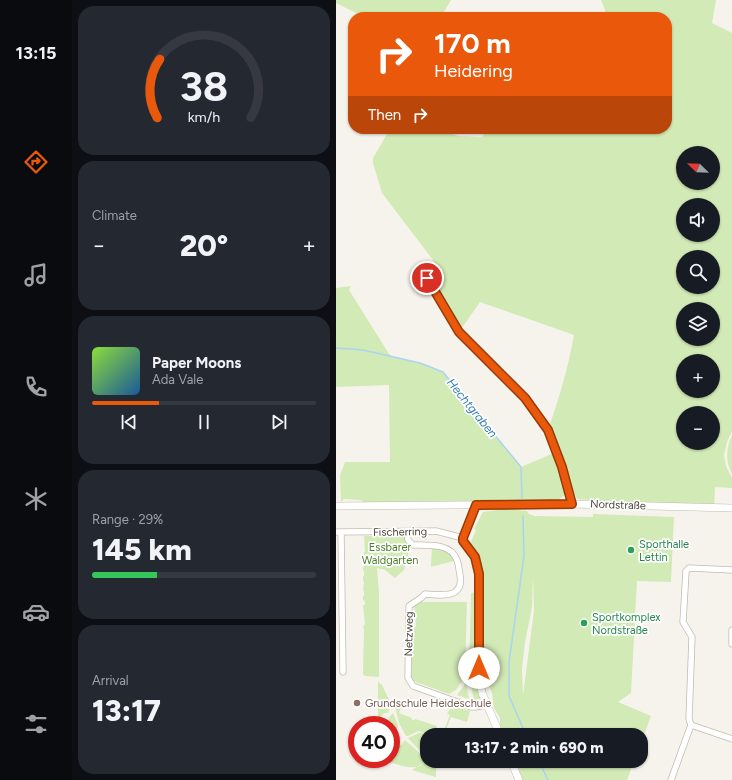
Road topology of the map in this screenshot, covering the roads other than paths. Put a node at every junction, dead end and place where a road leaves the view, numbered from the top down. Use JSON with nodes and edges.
{"nodes":[{"id":1,"x":427,"y":278,"type":"dead end"},
{"id":2,"x":572,"y":504,"type":"junction"},
{"id":3,"x":476,"y":505,"type":"junction"},
{"id":4,"x":336,"y":506,"type":"edge"},
{"id":5,"x":732,"y":508,"type":"edge"},
{"id":6,"x":338,"y":532,"type":"edge"},
{"id":7,"x":408,"y":532,"type":"junction"},
{"id":8,"x":463,"y":538,"type":"junction"},
{"id":9,"x":732,"y":570,"type":"edge"},
{"id":10,"x":732,"y":630,"type":"edge"},
{"id":11,"x":732,"y":644,"type":"edge"},
{"id":12,"x":343,"y":672,"type":"dead end"},
{"id":13,"x":487,"y":705,"type":"junction"},
{"id":14,"x":691,"y":725,"type":"junction"},
{"id":15,"x":497,"y":728,"type":"edge"},
{"id":16,"x":732,"y":739,"type":"edge"},
{"id":17,"x":514,"y":768,"type":"edge"},
{"id":18,"x":519,"y":780,"type":"edge"},
{"id":19,"x":671,"y":780,"type":"edge"}],
"edges":[{"from":1,"to":2,"type":"street"},
{"from":2,"to":3,"type":"street","name":"Nordstraße"},
{"from":2,"to":5,"type":"street","name":"Nordstraße"},
{"from":3,"to":4,"type":"street","name":"Nordstraße"},
{"from":3,"to":8,"type":"street"},
{"from":6,"to":7,"type":"street","name":"Fischerring"},
{"from":6,"to":12,"type":"street"},
{"from":7,"to":8,"type":"street","name":"Fischerring"},
{"from":7,"to":13,"type":"street","name":"Netzweg"},
{"from":8,"to":13,"type":"street"},
{"from":9,"to":14,"type":"street"},
{"from":10,"to":11,"type":"street"},
{"from":13,"to":15,"type":"street"},
{"from":14,"to":16,"type":"street"},
{"from":14,"to":19,"type":"street"},
{"from":17,"to":18,"type":"street"}]}
